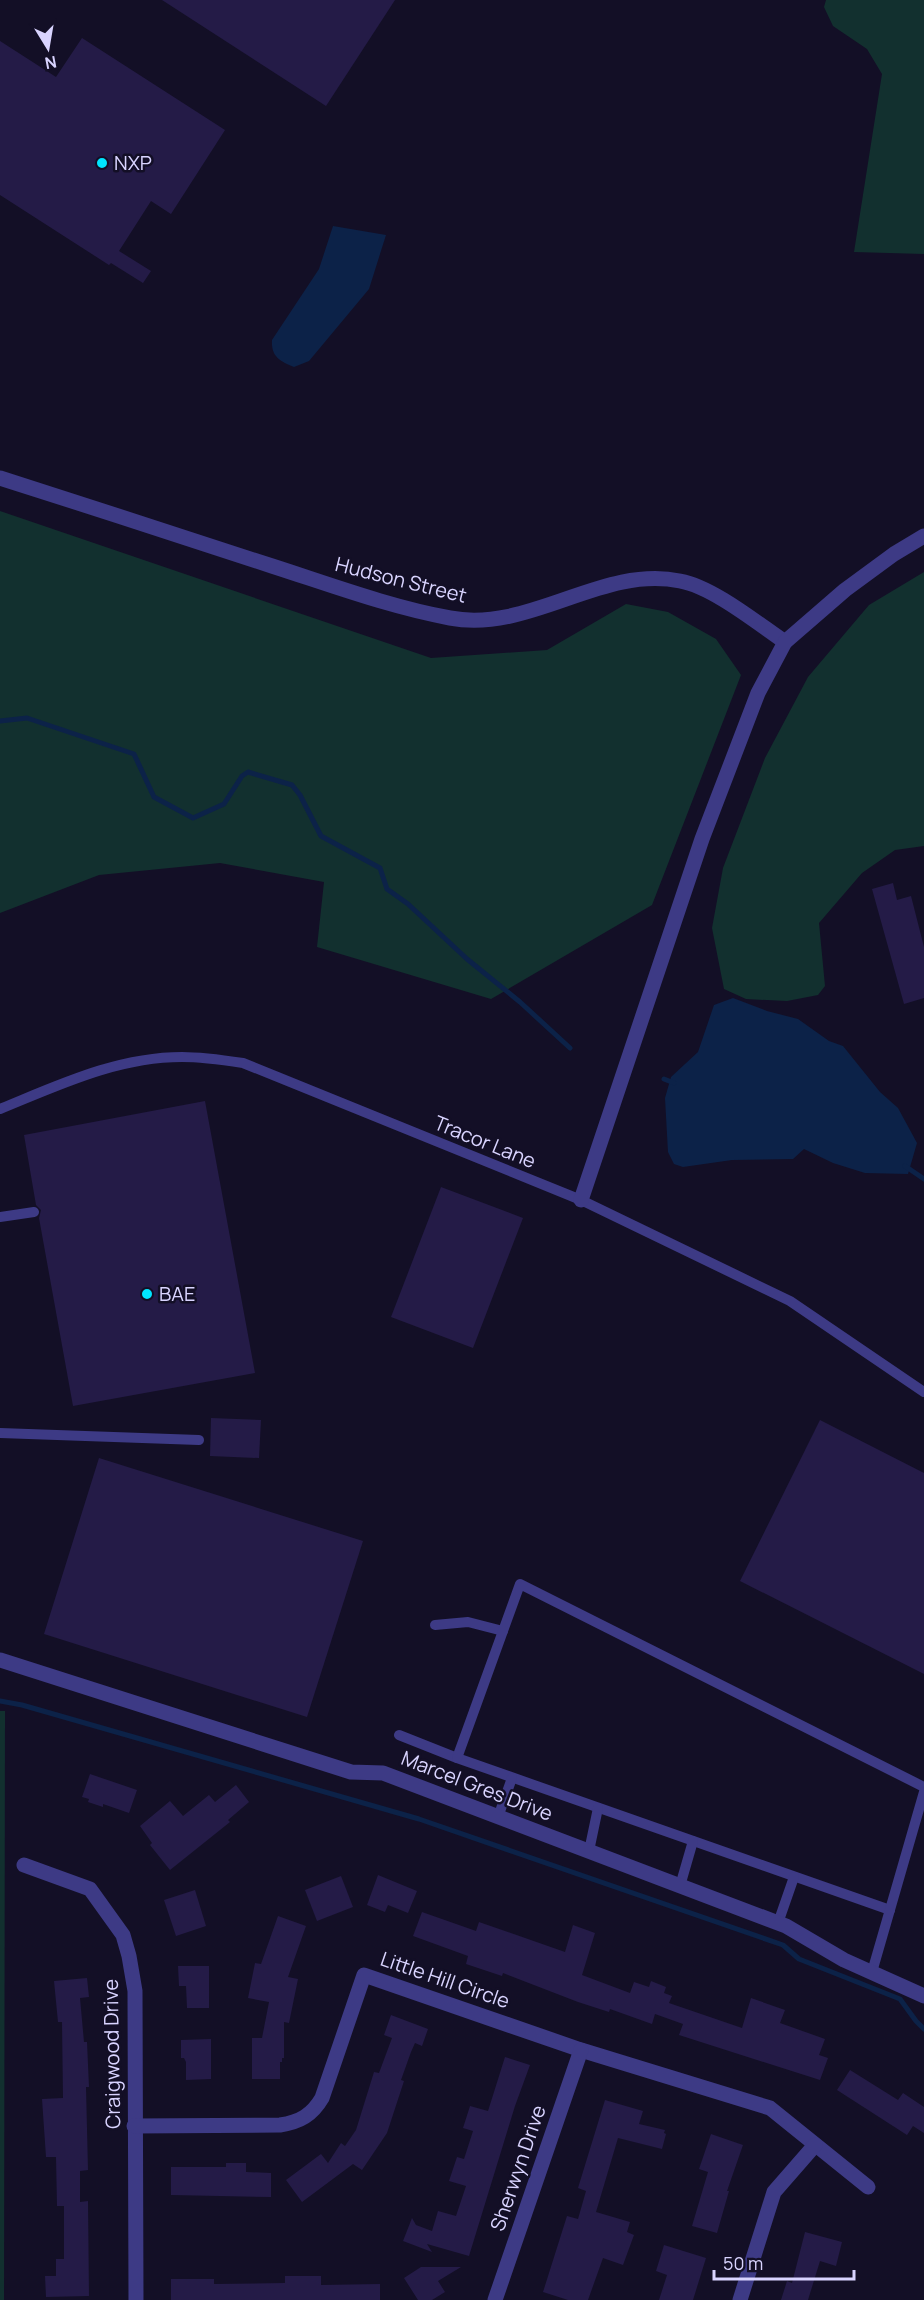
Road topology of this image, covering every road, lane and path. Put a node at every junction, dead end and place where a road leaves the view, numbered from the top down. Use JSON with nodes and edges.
{"nodes":[{"id":1,"x":0,"y":478,"type":"edge"},
{"id":2,"x":924,"y":536,"type":"edge"},
{"id":3,"x":785,"y":642,"type":"junction"},
{"id":4,"x":0,"y":1109,"type":"edge"},
{"id":5,"x":581,"y":1200,"type":"junction"},
{"id":6,"x":34,"y":1212,"type":"dead end"},
{"id":7,"x":0,"y":1217,"type":"edge"},
{"id":8,"x":924,"y":1392,"type":"edge"},
{"id":9,"x":0,"y":1433,"type":"edge"},
{"id":10,"x":199,"y":1440,"type":"dead end"},
{"id":11,"x":435,"y":1625,"type":"dead end"},
{"id":12,"x":503,"y":1631,"type":"junction"},
{"id":13,"x":0,"y":1660,"type":"edge"},
{"id":14,"x":399,"y":1734,"type":"dead end"},
{"id":15,"x":457,"y":1758,"type":"junction"},
{"id":16,"x":512,"y":1778,"type":"junction"},
{"id":17,"x":924,"y":1787,"type":"edge"},
{"id":18,"x":924,"y":1792,"type":"edge"},
{"id":19,"x":598,"y":1808,"type":"junction"},
{"id":20,"x":498,"y":1817,"type":"junction"},
{"id":21,"x":693,"y":1841,"type":"junction"},
{"id":22,"x":589,"y":1851,"type":"junction"},
{"id":23,"x":24,"y":1865,"type":"dead end"},
{"id":24,"x":794,"y":1877,"type":"junction"},
{"id":25,"x":680,"y":1886,"type":"junction"},
{"id":26,"x":890,"y":1910,"type":"junction"},
{"id":27,"x":778,"y":1923,"type":"junction"},
{"id":28,"x":872,"y":1972,"type":"junction"},
{"id":29,"x":924,"y":1996,"type":"edge"},
{"id":30,"x":581,"y":2050,"type":"junction"},
{"id":31,"x":134,"y":2126,"type":"junction"},
{"id":32,"x":815,"y":2145,"type":"junction"},
{"id":33,"x":868,"y":2187,"type":"dead end"},
{"id":34,"x":135,"y":2300,"type":"edge"},
{"id":35,"x":495,"y":2300,"type":"edge"},
{"id":36,"x":740,"y":2300,"type":"edge"}],
"edges":[{"from":1,"to":3,"type":"street","name":"Hudson Street"},
{"from":2,"to":3,"type":"street"},
{"from":3,"to":5,"type":"street"},
{"from":4,"to":5,"type":"lane","name":"Tracor Lane"},
{"from":5,"to":8,"type":"lane","name":"Tracor Lane"},
{"from":6,"to":7,"type":"lane"},
{"from":9,"to":10,"type":"lane"},
{"from":11,"to":12,"type":"lane"},
{"from":12,"to":15,"type":"lane"},
{"from":12,"to":17,"type":"lane"},
{"from":13,"to":20,"type":"street","name":"Marcel Gres Drive"},
{"from":14,"to":15,"type":"lane"},
{"from":15,"to":16,"type":"lane"},
{"from":16,"to":19,"type":"lane"},
{"from":16,"to":20,"type":"lane"},
{"from":18,"to":26,"type":"lane"},
{"from":19,"to":21,"type":"lane"},
{"from":19,"to":22,"type":"lane"},
{"from":20,"to":22,"type":"street","name":"Marcel Gres Drive"},
{"from":21,"to":24,"type":"lane"},
{"from":21,"to":25,"type":"lane"},
{"from":22,"to":25,"type":"street","name":"Marcel Gres Drive"},
{"from":23,"to":31,"type":"street","name":"Craigwood Drive"},
{"from":24,"to":26,"type":"lane"},
{"from":24,"to":27,"type":"lane"},
{"from":25,"to":27,"type":"street","name":"Marcel Gres Drive"},
{"from":26,"to":28,"type":"lane"},
{"from":27,"to":28,"type":"street","name":"Marcel Gres Drive"},
{"from":28,"to":29,"type":"street","name":"Marcel Gres Drive"},
{"from":30,"to":31,"type":"street","name":"Little Hill Circle"},
{"from":30,"to":32,"type":"street","name":"Little Hill Circle"},
{"from":30,"to":35,"type":"street","name":"Sherwyn Drive"},
{"from":31,"to":34,"type":"street","name":"Craigwood Drive"},
{"from":32,"to":33,"type":"street","name":"Little Hill Circle"},
{"from":32,"to":36,"type":"street"}]}
